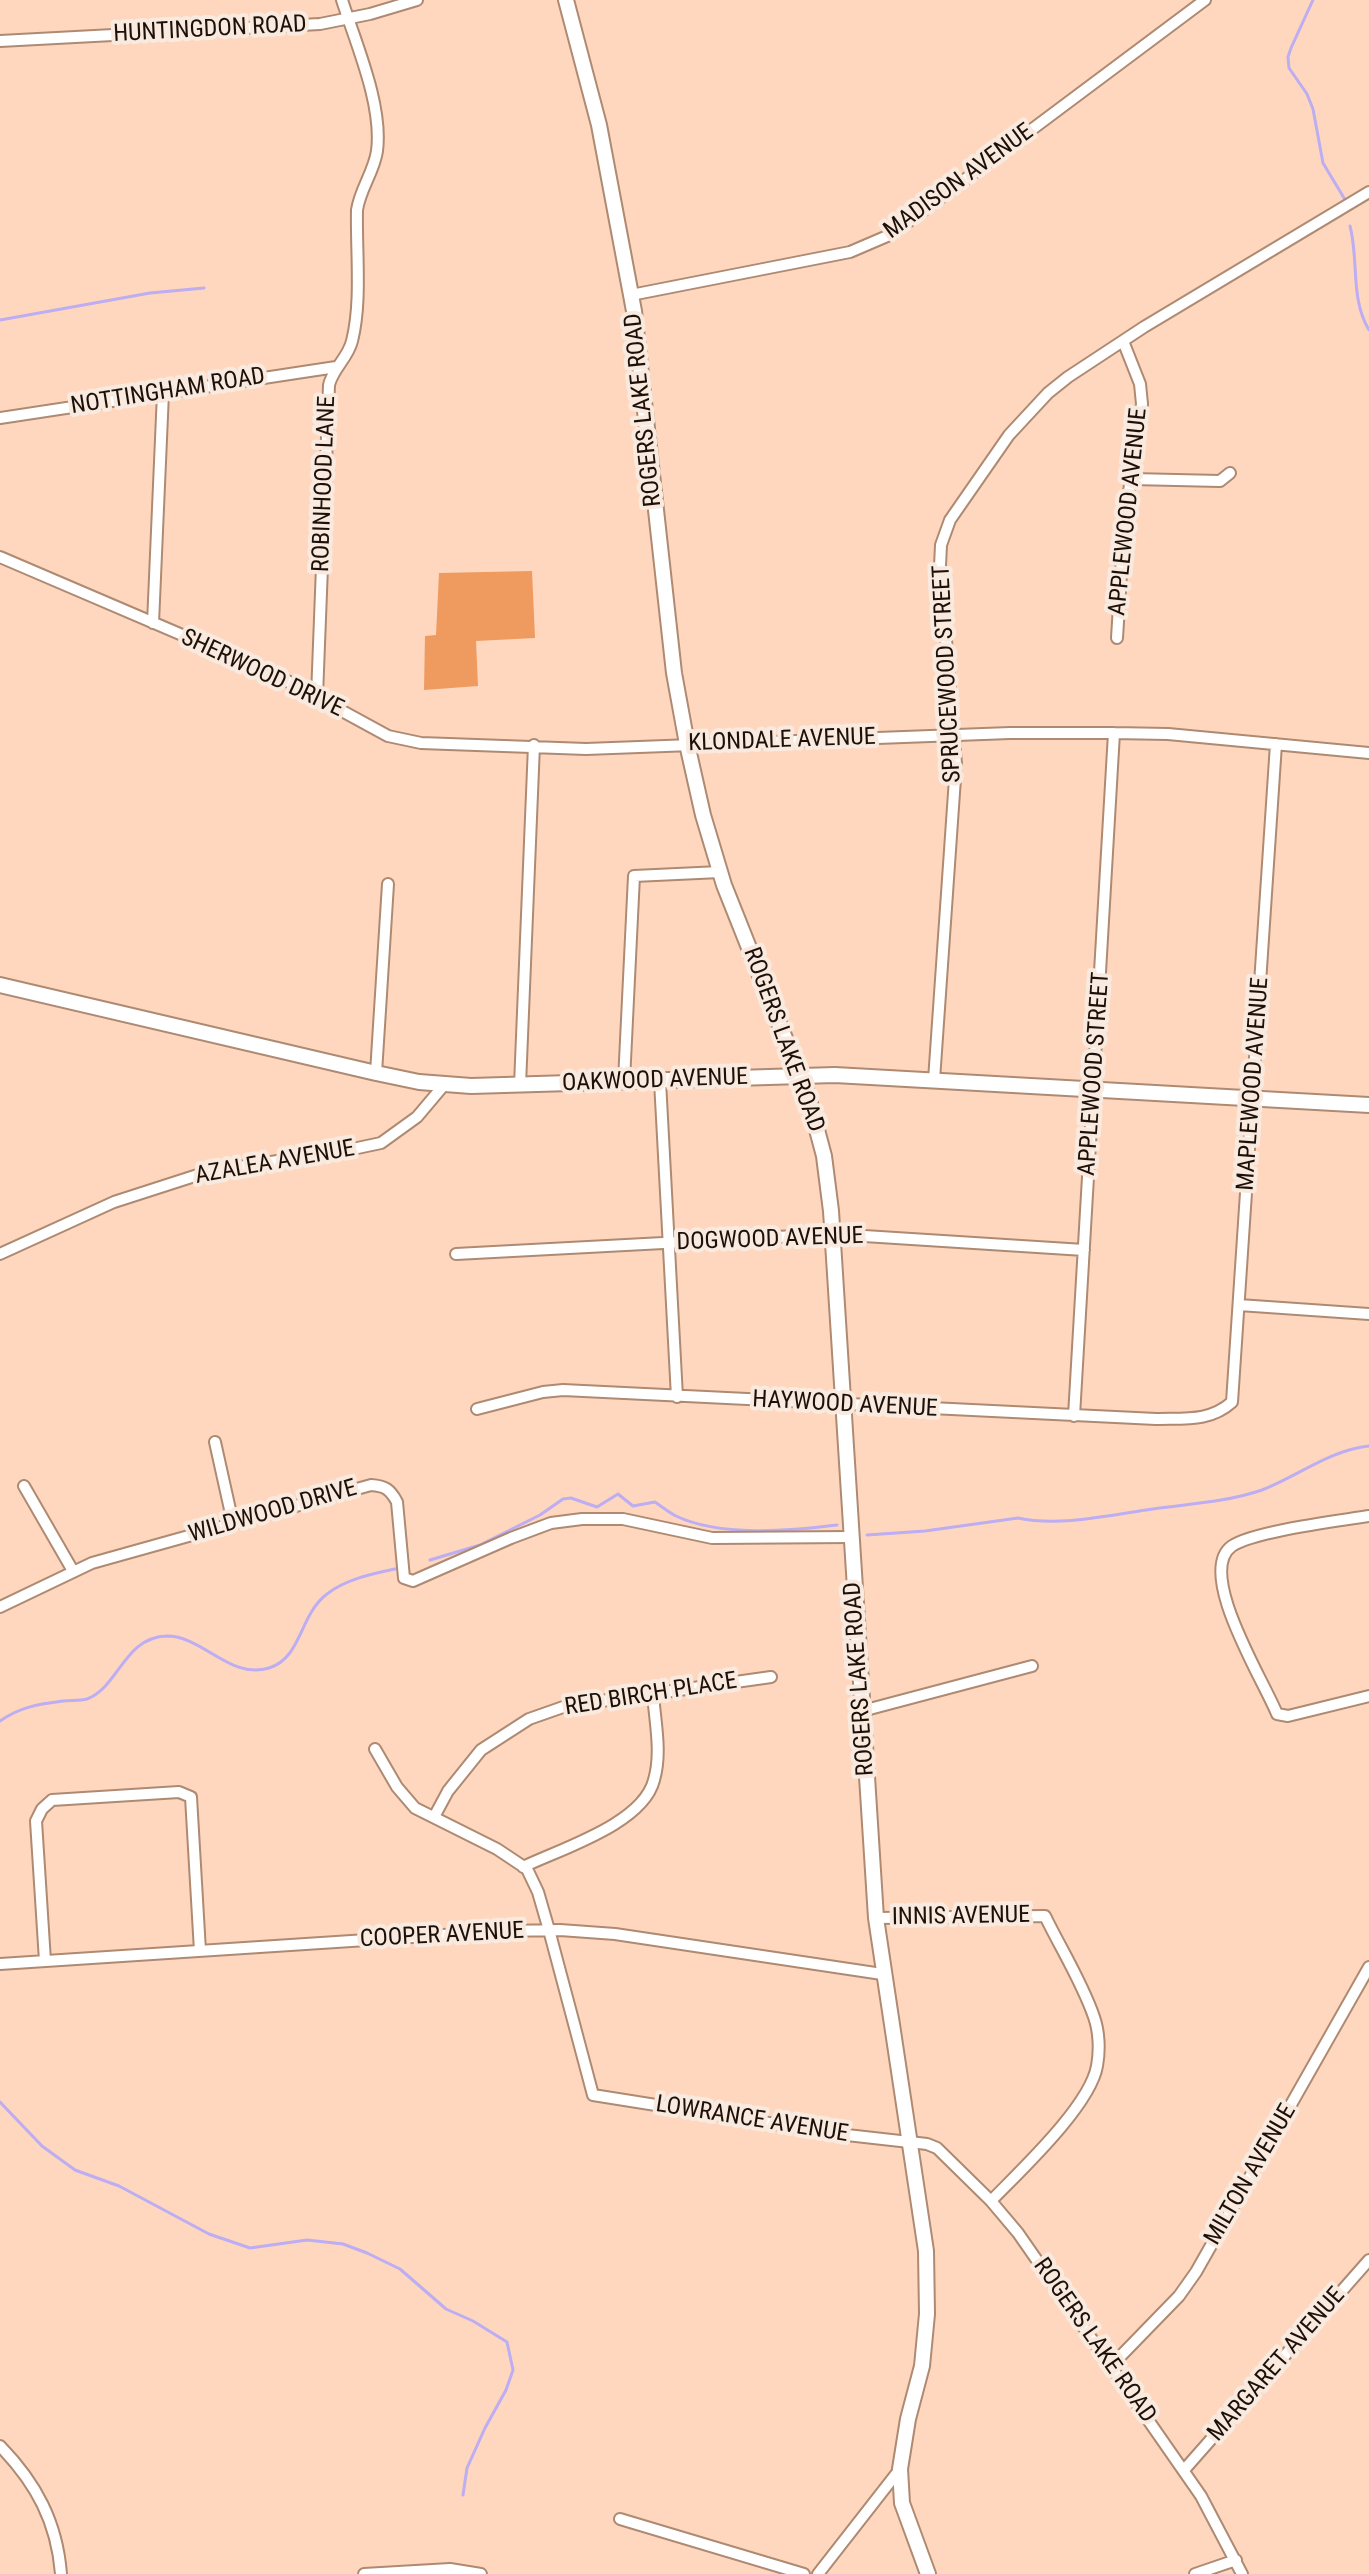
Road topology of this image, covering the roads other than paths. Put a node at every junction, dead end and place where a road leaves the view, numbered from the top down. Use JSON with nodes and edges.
{"nodes":[{"id":1,"x":342,"y":0,"type":"edge"},
{"id":2,"x":417,"y":0,"type":"edge"},
{"id":3,"x":566,"y":0,"type":"edge"},
{"id":4,"x":1205,"y":0,"type":"edge"},
{"id":5,"x":348,"y":19,"type":"junction"},
{"id":6,"x":0,"y":41,"type":"edge"},
{"id":7,"x":1369,"y":192,"type":"edge"},
{"id":8,"x":631,"y":295,"type":"junction"},
{"id":9,"x":1123,"y":341,"type":"junction"},
{"id":10,"x":336,"y":367,"type":"junction"},
{"id":11,"x":163,"y":393,"type":"junction"},
{"id":12,"x":0,"y":418,"type":"edge"},
{"id":13,"x":1230,"y":473,"type":"dead end"},
{"id":14,"x":1132,"y":479,"type":"junction"},
{"id":15,"x":0,"y":557,"type":"edge"},
{"id":16,"x":153,"y":623,"type":"junction"},
{"id":17,"x":1117,"y":638,"type":"dead end"},
{"id":18,"x":317,"y":696,"type":"junction"},
{"id":19,"x":1114,"y":733,"type":"junction"},
{"id":20,"x":956,"y":735,"type":"junction"},
{"id":21,"x":687,"y":744,"type":"junction"},
{"id":22,"x":1276,"y":744,"type":"junction"},
{"id":23,"x":534,"y":745,"type":"junction"},
{"id":24,"x":1369,"y":753,"type":"edge"},
{"id":25,"x":720,"y":872,"type":"junction"},
{"id":26,"x":388,"y":884,"type":"dead end"},
{"id":27,"x":0,"y":985,"type":"edge"},
{"id":28,"x":376,"y":1073,"type":"junction"},
{"id":29,"x":800,"y":1076,"type":"junction"},
{"id":30,"x":934,"y":1080,"type":"junction"},
{"id":31,"x":624,"y":1081,"type":"junction"},
{"id":32,"x":660,"y":1081,"type":"junction"},
{"id":33,"x":444,"y":1085,"type":"junction"},
{"id":34,"x":520,"y":1085,"type":"junction"},
{"id":35,"x":1093,"y":1089,"type":"junction"},
{"id":36,"x":1253,"y":1098,"type":"junction"},
{"id":37,"x":1369,"y":1105,"type":"edge"},
{"id":38,"x":833,"y":1234,"type":"junction"},
{"id":39,"x":669,"y":1243,"type":"junction"},
{"id":40,"x":1084,"y":1250,"type":"junction"},
{"id":41,"x":0,"y":1254,"type":"edge"},
{"id":42,"x":456,"y":1254,"type":"dead end"},
{"id":43,"x":1239,"y":1305,"type":"junction"},
{"id":44,"x":1369,"y":1314,"type":"edge"},
{"id":45,"x":677,"y":1397,"type":"junction"},
{"id":46,"x":843,"y":1405,"type":"junction"},
{"id":47,"x":477,"y":1409,"type":"dead end"},
{"id":48,"x":1214,"y":1415,"type":"joint"},
{"id":49,"x":1074,"y":1416,"type":"junction"},
{"id":50,"x":215,"y":1442,"type":"dead end"},
{"id":51,"x":24,"y":1486,"type":"dead end"},
{"id":52,"x":1369,"y":1516,"type":"edge"},
{"id":53,"x":233,"y":1523,"type":"junction"},
{"id":54,"x":851,"y":1537,"type":"junction"},
{"id":55,"x":73,"y":1571,"type":"junction"},
{"id":56,"x":0,"y":1607,"type":"edge"},
{"id":57,"x":1032,"y":1666,"type":"dead end"},
{"id":58,"x":771,"y":1677,"type":"dead end"},
{"id":59,"x":653,"y":1694,"type":"junction"},
{"id":60,"x":1369,"y":1696,"type":"edge"},
{"id":61,"x":862,"y":1711,"type":"junction"},
{"id":62,"x":375,"y":1749,"type":"dead end"},
{"id":63,"x":434,"y":1817,"type":"junction"},
{"id":64,"x":523,"y":1867,"type":"junction"},
{"id":65,"x":876,"y":1918,"type":"junction"},
{"id":66,"x":549,"y":1930,"type":"junction"},
{"id":67,"x":200,"y":1951,"type":"junction"},
{"id":68,"x":45,"y":1961,"type":"junction"},
{"id":69,"x":0,"y":1964,"type":"edge"},
{"id":70,"x":1369,"y":1967,"type":"edge"},
{"id":71,"x":882,"y":1974,"type":"junction"},
{"id":72,"x":911,"y":2142,"type":"junction"},
{"id":73,"x":991,"y":2201,"type":"junction"},
{"id":74,"x":1369,"y":2260,"type":"edge"},
{"id":75,"x":1111,"y":2366,"type":"junction"},
{"id":76,"x":0,"y":2446,"type":"edge"},
{"id":77,"x":900,"y":2469,"type":"junction"},
{"id":78,"x":1184,"y":2470,"type":"junction"},
{"id":79,"x":620,"y":2519,"type":"dead end"},
{"id":80,"x":1236,"y":2560,"type":"junction"},
{"id":81,"x":61,"y":2574,"type":"edge"},
{"id":82,"x":364,"y":2574,"type":"edge"},
{"id":83,"x":481,"y":2574,"type":"edge"},
{"id":84,"x":804,"y":2574,"type":"edge"},
{"id":85,"x":818,"y":2574,"type":"edge"},
{"id":86,"x":928,"y":2574,"type":"edge"},
{"id":87,"x":1195,"y":2574,"type":"edge"},
{"id":88,"x":1242,"y":2574,"type":"edge"}],
"edges":[{"from":1,"to":5,"type":"street","name":"ROBINHOOD LANE"},
{"from":2,"to":5,"type":"street","name":"HUNTINGDON ROAD"},
{"from":3,"to":8,"type":"main road","name":"ROGERS LAKE ROAD"},
{"from":4,"to":8,"type":"street","name":"MADISON AVENUE"},
{"from":5,"to":6,"type":"street","name":"HUNTINGDON ROAD"},
{"from":5,"to":10,"type":"street","name":"ROBINHOOD LANE"},
{"from":7,"to":9,"type":"street","name":"SPRUCEWOOD STREET"},
{"from":8,"to":21,"type":"main road","name":"ROGERS LAKE ROAD"},
{"from":9,"to":14,"type":"street","name":"APPLEWOOD AVENUE"},
{"from":9,"to":20,"type":"street","name":"SPRUCEWOOD STREET"},
{"from":10,"to":11,"type":"street","name":"NOTTINGHAM ROAD"},
{"from":10,"to":18,"type":"street","name":"ROBINHOOD LANE"},
{"from":11,"to":12,"type":"street","name":"NOTTINGHAM ROAD"},
{"from":11,"to":16,"type":"street"},
{"from":13,"to":14,"type":"street"},
{"from":14,"to":17,"type":"street","name":"APPLEWOOD AVENUE"},
{"from":15,"to":16,"type":"street","name":"SHERWOOD DRIVE"},
{"from":16,"to":18,"type":"street","name":"SHERWOOD DRIVE"},
{"from":18,"to":23,"type":"street","name":"SHERWOOD DRIVE"},
{"from":19,"to":20,"type":"street","name":"KLONDALE AVENUE"},
{"from":19,"to":22,"type":"street","name":"KLONDALE AVENUE"},
{"from":19,"to":35,"type":"street","name":"APPLEWOOD STREET"},
{"from":20,"to":21,"type":"street","name":"KLONDALE AVENUE"},
{"from":20,"to":30,"type":"street","name":"SPRUCEWOOD STREET"},
{"from":21,"to":23,"type":"street","name":"KLONDALE AVENUE"},
{"from":21,"to":25,"type":"main road","name":"ROGERS LAKE ROAD"},
{"from":22,"to":24,"type":"street","name":"KLONDALE AVENUE"},
{"from":22,"to":36,"type":"street","name":"MAPLEWOOD AVENUE"},
{"from":23,"to":34,"type":"street"},
{"from":25,"to":29,"type":"main road","name":"ROGERS LAKE ROAD"},
{"from":25,"to":31,"type":"street"},
{"from":26,"to":28,"type":"street"},
{"from":27,"to":28,"type":"main road","name":"OAKWOOD AVENUE"},
{"from":28,"to":33,"type":"main road","name":"OAKWOOD AVENUE"},
{"from":29,"to":30,"type":"main road","name":"OAKWOOD AVENUE"},
{"from":29,"to":32,"type":"main road","name":"OAKWOOD AVENUE"},
{"from":29,"to":38,"type":"main road","name":"ROGERS LAKE ROAD"},
{"from":30,"to":35,"type":"main road","name":"OAKWOOD AVENUE"},
{"from":31,"to":32,"type":"main road","name":"OAKWOOD AVENUE"},
{"from":31,"to":34,"type":"main road","name":"OAKWOOD AVENUE"},
{"from":32,"to":39,"type":"street"},
{"from":33,"to":34,"type":"main road","name":"OAKWOOD AVENUE"},
{"from":33,"to":41,"type":"street","name":"AZALEA AVENUE"},
{"from":35,"to":36,"type":"main road","name":"OAKWOOD AVENUE"},
{"from":35,"to":40,"type":"street","name":"APPLEWOOD STREET"},
{"from":36,"to":37,"type":"main road","name":"OAKWOOD AVENUE"},
{"from":36,"to":43,"type":"street","name":"MAPLEWOOD AVENUE"},
{"from":38,"to":39,"type":"street","name":"DOGWOOD AVENUE"},
{"from":38,"to":40,"type":"street","name":"DOGWOOD AVENUE"},
{"from":38,"to":46,"type":"main road","name":"ROGERS LAKE ROAD"},
{"from":39,"to":42,"type":"street","name":"DOGWOOD AVENUE"},
{"from":39,"to":45,"type":"street"},
{"from":40,"to":49,"type":"street","name":"APPLEWOOD STREET"},
{"from":43,"to":44,"type":"street"},
{"from":43,"to":48,"type":"street","name":"MAPLEWOOD AVENUE"},
{"from":45,"to":46,"type":"street","name":"HAYWOOD AVENUE"},
{"from":45,"to":47,"type":"street","name":"HAYWOOD AVENUE"},
{"from":46,"to":49,"type":"street","name":"HAYWOOD AVENUE"},
{"from":46,"to":54,"type":"main road","name":"ROGERS LAKE ROAD"},
{"from":48,"to":49,"type":"street","name":"HAYWOOD AVENUE"},
{"from":50,"to":53,"type":"street"},
{"from":51,"to":55,"type":"street"},
{"from":52,"to":60,"type":"street"},
{"from":53,"to":54,"type":"street","name":"WILDWOOD DRIVE"},
{"from":53,"to":55,"type":"street","name":"WILDWOOD DRIVE"},
{"from":54,"to":61,"type":"main road","name":"ROGERS LAKE ROAD"},
{"from":55,"to":56,"type":"street","name":"WILDWOOD DRIVE"},
{"from":57,"to":61,"type":"street"},
{"from":58,"to":59,"type":"street","name":"RED BIRCH PLACE"},
{"from":59,"to":63,"type":"street","name":"RED BIRCH PLACE"},
{"from":59,"to":64,"type":"street"},
{"from":61,"to":65,"type":"main road","name":"ROGERS LAKE ROAD"},
{"from":62,"to":63,"type":"street"},
{"from":63,"to":64,"type":"street"},
{"from":64,"to":66,"type":"street"},
{"from":65,"to":71,"type":"main road","name":"ROGERS LAKE ROAD"},
{"from":65,"to":73,"type":"street","name":"INNIS AVENUE"},
{"from":66,"to":67,"type":"street","name":"COOPER AVENUE"},
{"from":66,"to":71,"type":"street","name":"COOPER AVENUE"},
{"from":66,"to":72,"type":"street","name":"LOWRANCE AVENUE"},
{"from":67,"to":68,"type":"street","name":"COOPER AVENUE"},
{"from":67,"to":68,"type":"street"},
{"from":68,"to":69,"type":"street","name":"COOPER AVENUE"},
{"from":70,"to":75,"type":"street","name":"MILTON AVENUE"},
{"from":71,"to":72,"type":"main road","name":"ROGERS LAKE ROAD"},
{"from":72,"to":73,"type":"street","name":"ROGERS LAKE ROAD"},
{"from":72,"to":77,"type":"main road","name":"ROGERS LAKE ROAD"},
{"from":73,"to":75,"type":"street","name":"ROGERS LAKE ROAD"},
{"from":74,"to":78,"type":"street","name":"MARGARET AVENUE"},
{"from":75,"to":78,"type":"street","name":"ROGERS LAKE ROAD"},
{"from":76,"to":81,"type":"street"},
{"from":77,"to":85,"type":"street"},
{"from":77,"to":86,"type":"main road","name":"ROGERS LAKE ROAD"},
{"from":78,"to":80,"type":"street","name":"ROGERS LAKE ROAD"},
{"from":79,"to":84,"type":"street"},
{"from":80,"to":87,"type":"street"},
{"from":80,"to":88,"type":"street","name":"ROGERS LAKE ROAD"},
{"from":82,"to":83,"type":"street"}]}
